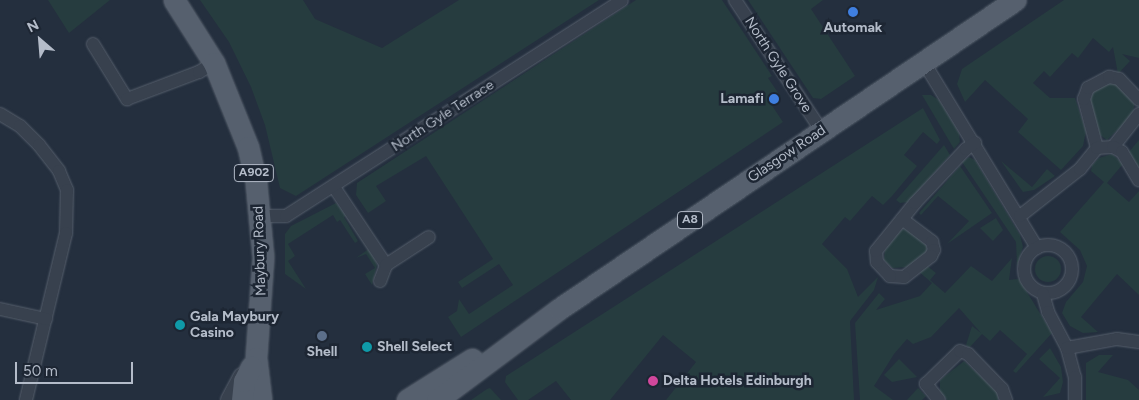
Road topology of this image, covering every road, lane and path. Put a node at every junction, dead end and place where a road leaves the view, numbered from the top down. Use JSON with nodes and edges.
{"nodes":[{"id":1,"x":174,"y":0,"type":"edge"},
{"id":2,"x":622,"y":0,"type":"edge"},
{"id":3,"x":735,"y":0,"type":"edge"},
{"id":4,"x":1015,"y":0,"type":"edge"},
{"id":5,"x":93,"y":44,"type":"dead end"},
{"id":6,"x":924,"y":61,"type":"junction"},
{"id":7,"x":214,"y":63,"type":"junction"},
{"id":8,"x":1139,"y":100,"type":"edge"},
{"id":9,"x":0,"y":114,"type":"edge"},
{"id":10,"x":1139,"y":114,"type":"edge"},
{"id":11,"x":821,"y":130,"type":"junction"},
{"id":12,"x":975,"y":144,"type":"junction"},
{"id":13,"x":1113,"y":147,"type":"junction"},
{"id":14,"x":1097,"y":148,"type":"junction"},
{"id":15,"x":1139,"y":180,"type":"edge"},
{"id":16,"x":334,"y":187,"type":"junction"},
{"id":17,"x":260,"y":216,"type":"junction"},
{"id":18,"x":1020,"y":216,"type":"junction"},
{"id":19,"x":902,"y":219,"type":"junction"},
{"id":20,"x":430,"y":237,"type":"dead end"},
{"id":21,"x":1037,"y":248,"type":"junction"},
{"id":22,"x":386,"y":265,"type":"junction"},
{"id":23,"x":380,"y":281,"type":"dead end"},
{"id":24,"x":1043,"y":294,"type":"junction"},
{"id":25,"x":0,"y":308,"type":"edge"},
{"id":26,"x":559,"y":309,"type":"junction"},
{"id":27,"x":46,"y":319,"type":"junction"},
{"id":28,"x":1139,"y":342,"type":"edge"},
{"id":29,"x":1068,"y":348,"type":"junction"},
{"id":30,"x":256,"y":358,"type":"junction"},
{"id":31,"x":26,"y":400,"type":"edge"},
{"id":32,"x":229,"y":400,"type":"edge"},
{"id":33,"x":242,"y":400,"type":"edge"},
{"id":34,"x":261,"y":400,"type":"edge"},
{"id":35,"x":407,"y":400,"type":"edge"},
{"id":36,"x":437,"y":400,"type":"edge"},
{"id":37,"x":940,"y":400,"type":"edge"},
{"id":38,"x":1006,"y":400,"type":"edge"},
{"id":39,"x":1075,"y":400,"type":"edge"}],
"edges":[{"from":1,"to":7,"type":"main road","name":"Maybury Road","number":"A902"},
{"from":2,"to":16,"type":"street","name":"North Gyle Terrace"},
{"from":3,"to":11,"type":"street","name":"North Gyle Grove"},
{"from":4,"to":6,"type":"main road","name":"Glasgow Road","number":"A8"},
{"from":5,"to":7,"type":"street"},
{"from":6,"to":11,"type":"main road","name":"Glasgow Road","number":"A8"},
{"from":6,"to":12,"type":"street"},
{"from":7,"to":17,"type":"main road","name":"Maybury Road","number":"A902"},
{"from":8,"to":14,"type":"street"},
{"from":9,"to":27,"type":"street"},
{"from":10,"to":13,"type":"street"},
{"from":11,"to":26,"type":"main road","name":"Glasgow Road","number":"A8"},
{"from":12,"to":18,"type":"street"},
{"from":12,"to":19,"type":"street"},
{"from":13,"to":14,"type":"street"},
{"from":13,"to":15,"type":"street"},
{"from":14,"to":18,"type":"street"},
{"from":16,"to":17,"type":"street","name":"North Gyle Terrace"},
{"from":16,"to":22,"type":"street"},
{"from":17,"to":30,"type":"main road","name":"Maybury Road","number":"A902"},
{"from":18,"to":21,"type":"street"},
{"from":19,"to":19,"type":"street"},
{"from":20,"to":22,"type":"street"},
{"from":21,"to":24,"type":"street"},
{"from":21,"to":24,"type":"street"},
{"from":22,"to":23,"type":"street"},
{"from":24,"to":29,"type":"street"},
{"from":25,"to":27,"type":"street"},
{"from":26,"to":35,"type":"main road","name":"Glasgow Road","number":"A8"},
{"from":26,"to":36,"type":"main road","name":"Glasgow Road","number":"A8"},
{"from":27,"to":31,"type":"street"},
{"from":28,"to":29,"type":"street"},
{"from":29,"to":39,"type":"street"},
{"from":30,"to":32,"type":"street"},
{"from":30,"to":33,"type":"main road","number":"A902"},
{"from":30,"to":34,"type":"main road","name":"Maybury Road","number":"A902"},
{"from":37,"to":38,"type":"street"}]}
